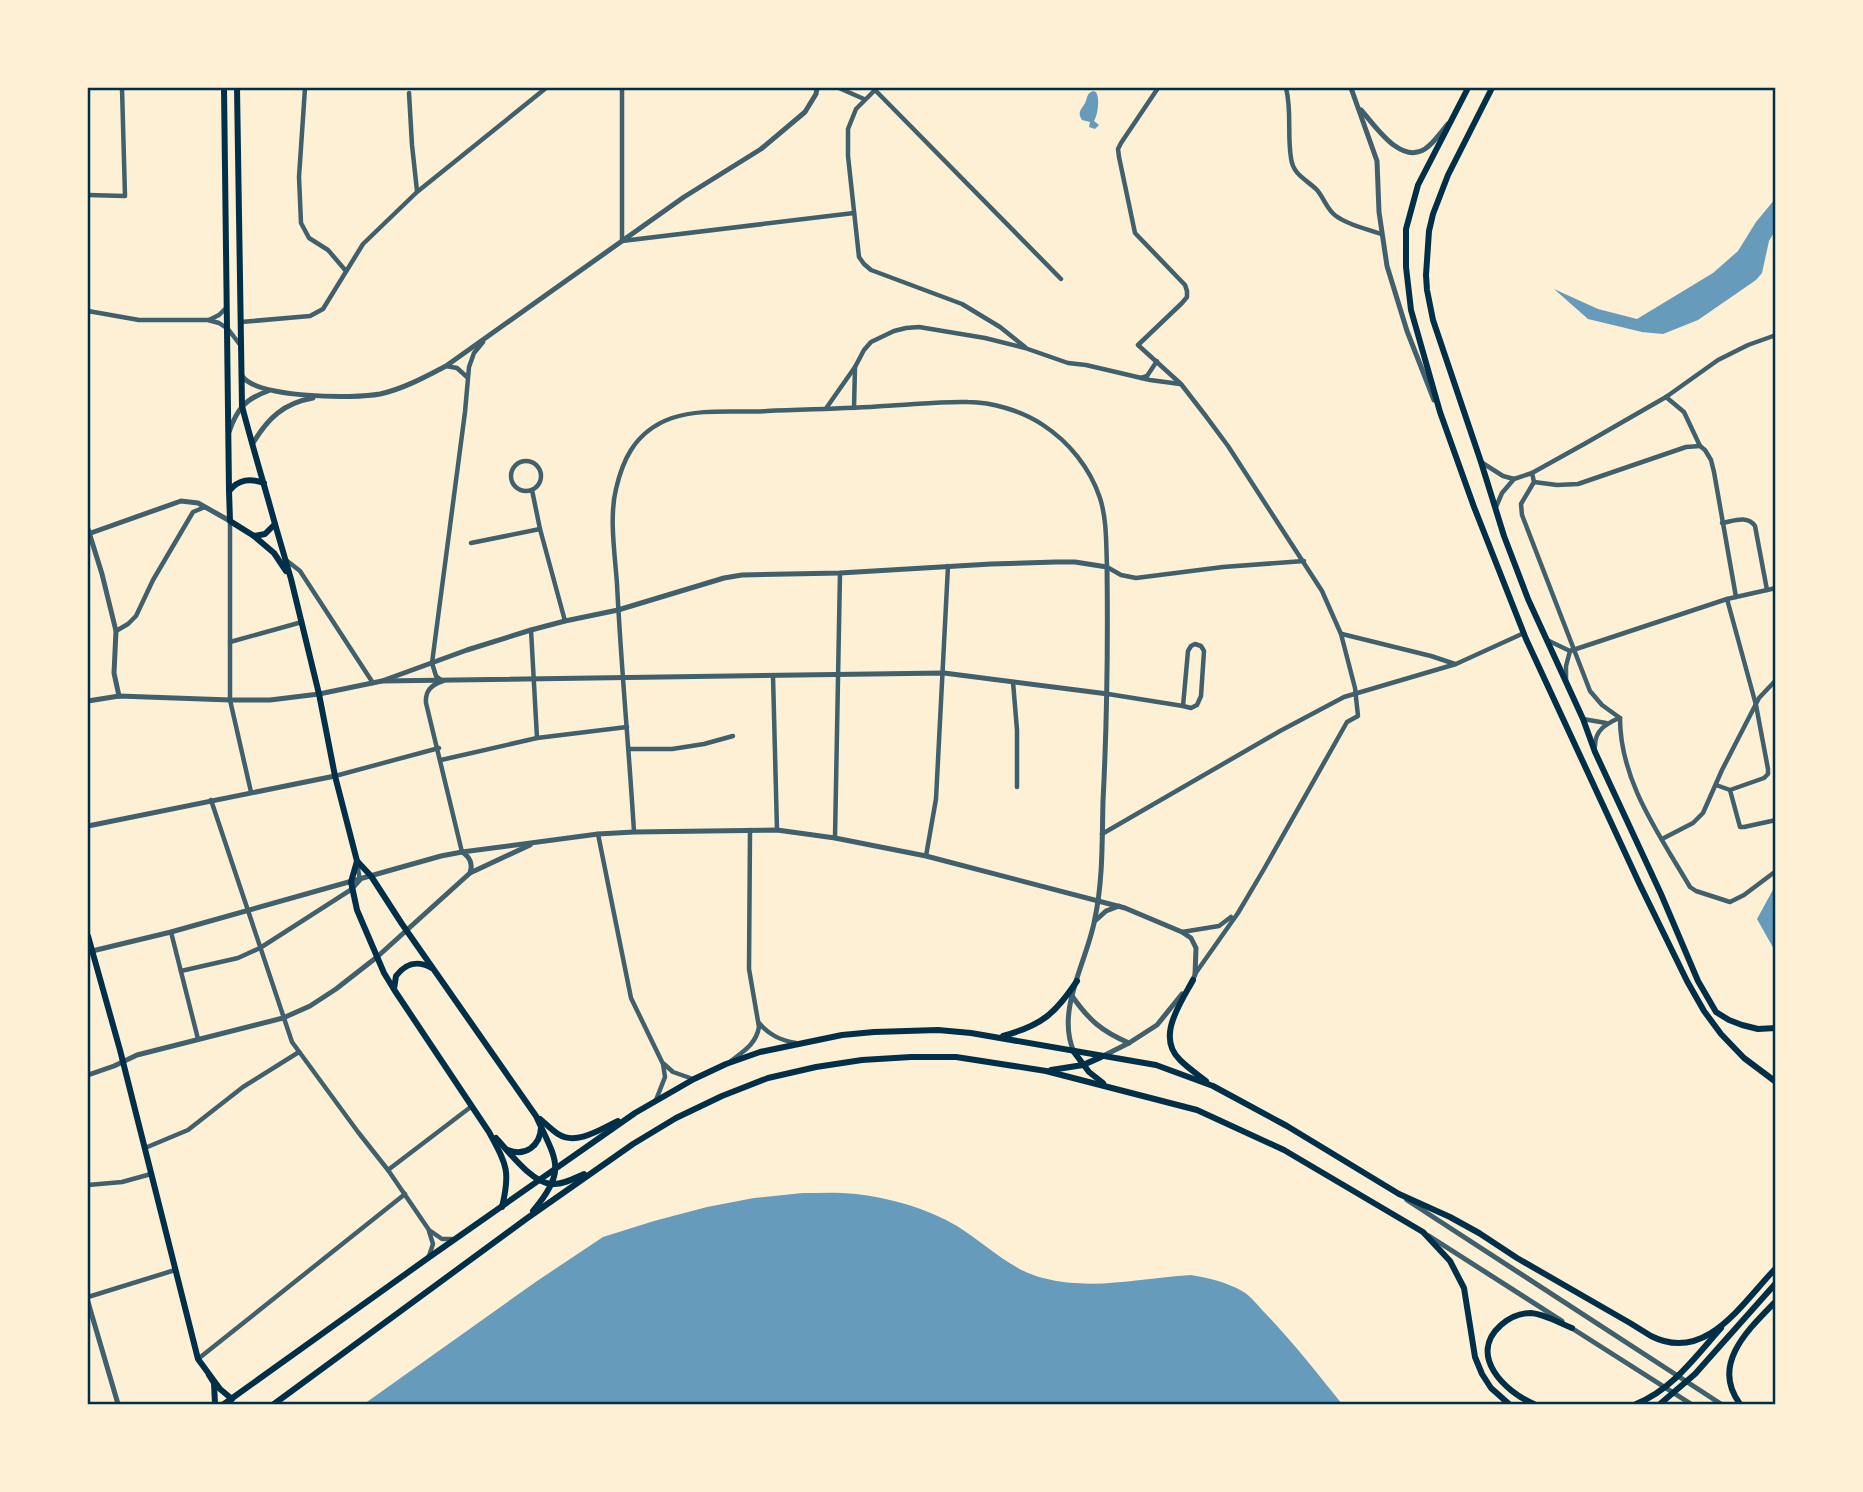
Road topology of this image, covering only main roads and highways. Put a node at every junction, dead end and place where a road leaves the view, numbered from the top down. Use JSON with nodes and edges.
{"nodes":[{"id":1,"x":224,"y":88,"type":"edge"},
{"id":2,"x":236,"y":88,"type":"edge"},
{"id":3,"x":1468,"y":88,"type":"edge"},
{"id":4,"x":1492,"y":88,"type":"edge"},
{"id":5,"x":264,"y":483,"type":"junction"},
{"id":6,"x":229,"y":491,"type":"junction"},
{"id":7,"x":275,"y":524,"type":"junction"},
{"id":8,"x":254,"y":537,"type":"junction"},
{"id":9,"x":291,"y":579,"type":"junction"},
{"id":10,"x":356,"y":861,"type":"junction"},
{"id":11,"x":88,"y":936,"type":"edge"},
{"id":12,"x":90,"y":952,"type":"edge"},
{"id":13,"x":434,"y":970,"type":"junction"},
{"id":14,"x":1194,"y":978,"type":"road end"},
{"id":15,"x":1077,"y":981,"type":"road end"},
{"id":16,"x":395,"y":991,"type":"junction"},
{"id":17,"x":1776,"y":1028,"type":"edge"},
{"id":18,"x":1001,"y":1037,"type":"junction"},
{"id":19,"x":1074,"y":1052,"type":"junction"},
{"id":20,"x":1103,"y":1056,"type":"junction"},
{"id":21,"x":1083,"y":1065,"type":"junction"},
{"id":22,"x":1046,"y":1071,"type":"junction"},
{"id":23,"x":1776,"y":1082,"type":"edge"},
{"id":24,"x":1213,"y":1086,"type":"junction"},
{"id":25,"x":1114,"y":1088,"type":"junction"},
{"id":26,"x":635,"y":1113,"type":"junction"},
{"id":27,"x":538,"y":1119,"type":"junction"},
{"id":28,"x":489,"y":1132,"type":"junction"},
{"id":29,"x":506,"y":1149,"type":"junction"},
{"id":30,"x":606,"y":1162,"type":"junction"},
{"id":31,"x":557,"y":1168,"type":"junction"},
{"id":32,"x":541,"y":1181,"type":"junction"},
{"id":33,"x":552,"y":1184,"type":"junction"},
{"id":34,"x":502,"y":1207,"type":"junction"},
{"id":35,"x":526,"y":1219,"type":"junction"},
{"id":36,"x":1776,"y":1268,"type":"edge"},
{"id":37,"x":1776,"y":1283,"type":"edge"},
{"id":38,"x":1776,"y":1301,"type":"edge"},
{"id":39,"x":1732,"y":1316,"type":"junction"},
{"id":40,"x":1572,"y":1328,"type":"road end"},
{"id":41,"x":209,"y":1375,"type":"junction"},
{"id":42,"x":232,"y":1399,"type":"junction"},
{"id":43,"x":281,"y":1399,"type":"junction"},
{"id":44,"x":215,"y":1405,"type":"edge"},
{"id":45,"x":224,"y":1405,"type":"edge"},
{"id":46,"x":240,"y":1405,"type":"edge"},
{"id":47,"x":267,"y":1405,"type":"edge"},
{"id":48,"x":274,"y":1405,"type":"edge"},
{"id":49,"x":1508,"y":1405,"type":"edge"},
{"id":50,"x":1534,"y":1405,"type":"edge"},
{"id":51,"x":1636,"y":1405,"type":"edge"},
{"id":52,"x":1660,"y":1405,"type":"edge"},
{"id":53,"x":1740,"y":1405,"type":"edge"}],
"edges":[{"from":1,"to":6,"type":"main road"},
{"from":2,"to":5,"type":"main road"},
{"from":3,"to":23,"type":"main road"},
{"from":4,"to":17,"type":"main road"},
{"from":5,"to":6,"type":"main road"},
{"from":5,"to":7,"type":"main road"},
{"from":6,"to":8,"type":"main road"},
{"from":7,"to":8,"type":"main road"},
{"from":7,"to":9,"type":"main road"},
{"from":8,"to":9,"type":"main road"},
{"from":9,"to":10,"type":"main road"},
{"from":10,"to":13,"type":"main road"},
{"from":10,"to":16,"type":"main road"},
{"from":11,"to":12,"type":"main road"},
{"from":12,"to":41,"type":"main road"},
{"from":13,"to":16,"type":"main road"},
{"from":13,"to":27,"type":"main road"},
{"from":14,"to":24,"type":"main road"},
{"from":15,"to":18,"type":"main road"},
{"from":16,"to":28,"type":"main road"},
{"from":18,"to":19,"type":"main road"},
{"from":18,"to":26,"type":"main road"},
{"from":19,"to":20,"type":"main road"},
{"from":19,"to":21,"type":"main road"},
{"from":20,"to":21,"type":"main road"},
{"from":20,"to":24,"type":"main road"},
{"from":21,"to":22,"type":"main road"},
{"from":21,"to":25,"type":"main road"},
{"from":22,"to":25,"type":"main road"},
{"from":22,"to":30,"type":"main road"},
{"from":24,"to":39,"type":"main road"},
{"from":25,"to":49,"type":"main road"},
{"from":26,"to":27,"type":"main road"},
{"from":26,"to":31,"type":"main road"},
{"from":27,"to":29,"type":"main road"},
{"from":27,"to":31,"type":"main road"},
{"from":28,"to":29,"type":"main road"},
{"from":28,"to":34,"type":"main road"},
{"from":29,"to":32,"type":"main road"},
{"from":30,"to":33,"type":"main road"},
{"from":30,"to":35,"type":"main road"},
{"from":31,"to":32,"type":"main road"},
{"from":31,"to":33,"type":"main road"},
{"from":32,"to":33,"type":"main road"},
{"from":32,"to":34,"type":"main road"},
{"from":33,"to":35,"type":"main road"},
{"from":34,"to":42,"type":"main road"},
{"from":35,"to":43,"type":"main road"},
{"from":36,"to":39,"type":"main road"},
{"from":37,"to":52,"type":"main road"},
{"from":38,"to":53,"type":"main road"},
{"from":39,"to":51,"type":"main road"},
{"from":40,"to":50,"type":"main road"},
{"from":41,"to":42,"type":"main road"},
{"from":41,"to":44,"type":"main road"},
{"from":42,"to":45,"type":"main road"},
{"from":42,"to":46,"type":"main road"},
{"from":43,"to":47,"type":"main road"},
{"from":43,"to":48,"type":"main road"}]}
